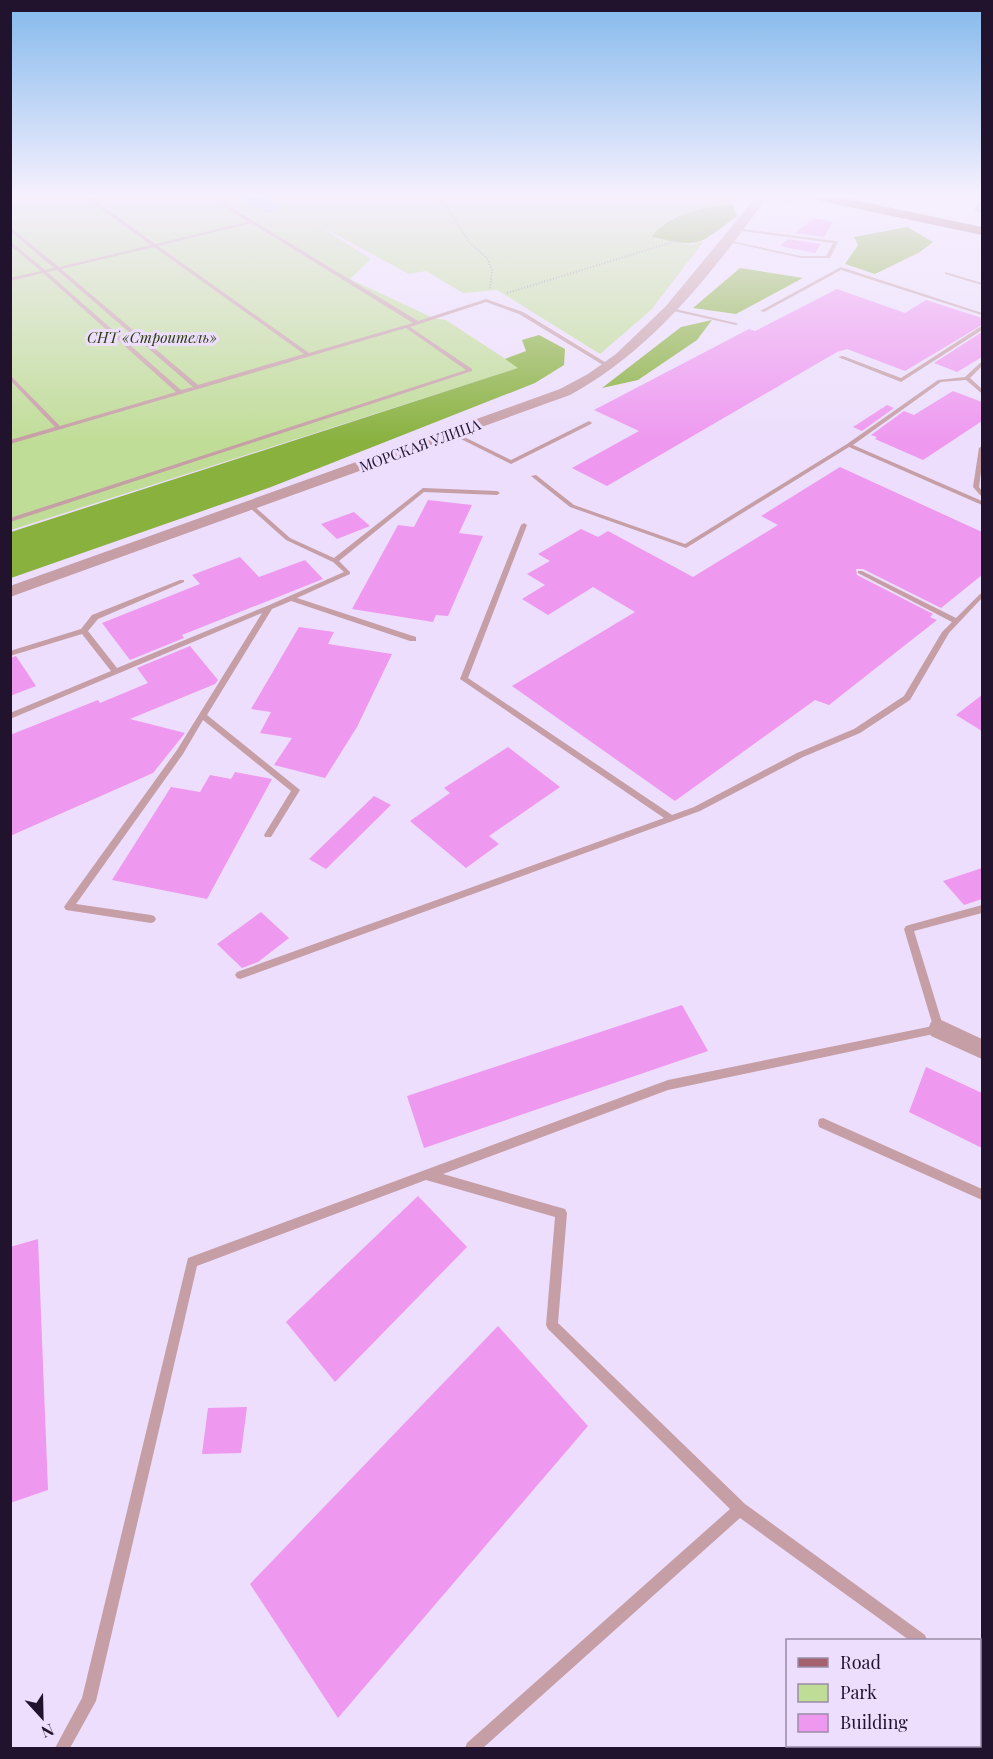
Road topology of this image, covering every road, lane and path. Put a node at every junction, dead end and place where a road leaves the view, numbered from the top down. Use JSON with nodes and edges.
{"nodes":[{"id":1,"x":52,"y":279,"type":"edge"},
{"id":2,"x":70,"y":279,"type":"edge"},
{"id":3,"x":202,"y":279,"type":"edge"},
{"id":4,"x":345,"y":279,"type":"edge"},
{"id":5,"x":490,"y":279,"type":"edge"},
{"id":6,"x":552,"y":279,"type":"edge"},
{"id":7,"x":695,"y":279,"type":"edge"},
{"id":8,"x":821,"y":279,"type":"edge"},
{"id":9,"x":875,"y":279,"type":"edge"},
{"id":10,"x":966,"y":279,"type":"edge"},
{"id":11,"x":982,"y":284,"type":"edge"},
{"id":12,"x":486,"y":300,"type":"junction"},
{"id":13,"x":671,"y":309,"type":"junction"},
{"id":14,"x":762,"y":311,"type":"dead end"},
{"id":15,"x":982,"y":314,"type":"edge"},
{"id":16,"x":417,"y":323,"type":"junction"},
{"id":17,"x":736,"y":324,"type":"dead end"},
{"id":18,"x":406,"y":327,"type":"junction"},
{"id":19,"x":982,"y":328,"type":"edge"},
{"id":20,"x":308,"y":355,"type":"junction"},
{"id":21,"x":841,"y":357,"type":"dead end"},
{"id":22,"x":982,"y":364,"type":"edge"},
{"id":23,"x":610,"y":367,"type":"junction"},
{"id":24,"x":10,"y":376,"type":"edge"},
{"id":25,"x":967,"y":378,"type":"junction"},
{"id":26,"x":197,"y":387,"type":"junction"},
{"id":27,"x":982,"y":391,"type":"edge"},
{"id":28,"x":180,"y":393,"type":"junction"},
{"id":29,"x":589,"y":423,"type":"dead end"},
{"id":30,"x":59,"y":428,"type":"junction"},
{"id":31,"x":454,"y":434,"type":"junction"},
{"id":32,"x":10,"y":442,"type":"edge"},
{"id":33,"x":849,"y":445,"type":"junction"},
{"id":34,"x":982,"y":448,"type":"edge"},
{"id":35,"x":534,"y":476,"type":"dead end"},
{"id":36,"x":497,"y":493,"type":"dead end"},
{"id":37,"x":982,"y":494,"type":"edge"},
{"id":38,"x":982,"y":503,"type":"edge"},
{"id":39,"x":252,"y":507,"type":"junction"},
{"id":40,"x":10,"y":520,"type":"edge"},
{"id":41,"x":524,"y":525,"type":"dead end"},
{"id":42,"x":336,"y":561,"type":"junction"},
{"id":43,"x":860,"y":572,"type":"dead end"},
{"id":44,"x":182,"y":581,"type":"dead end"},
{"id":45,"x":10,"y":592,"type":"edge"},
{"id":46,"x":982,"y":595,"type":"edge"},
{"id":47,"x":290,"y":598,"type":"junction"},
{"id":48,"x":269,"y":608,"type":"junction"},
{"id":49,"x":956,"y":621,"type":"junction"},
{"id":50,"x":84,"y":631,"type":"junction"},
{"id":51,"x":412,"y":639,"type":"dead end"},
{"id":52,"x":10,"y":654,"type":"edge"},
{"id":53,"x":116,"y":672,"type":"junction"},
{"id":54,"x":10,"y":716,"type":"edge"},
{"id":55,"x":203,"y":716,"type":"junction"},
{"id":56,"x":671,"y":818,"type":"junction"},
{"id":57,"x":268,"y":835,"type":"dead end"},
{"id":58,"x":982,"y":909,"type":"edge"},
{"id":59,"x":151,"y":919,"type":"dead end"},
{"id":60,"x":240,"y":975,"type":"dead end"},
{"id":61,"x":939,"y":1029,"type":"junction"},
{"id":62,"x":982,"y":1048,"type":"edge"},
{"id":63,"x":823,"y":1123,"type":"dead end"},
{"id":64,"x":426,"y":1175,"type":"junction"},
{"id":65,"x":982,"y":1195,"type":"edge"},
{"id":66,"x":740,"y":1509,"type":"junction"},
{"id":67,"x":917,"y":1639,"type":"edge"},
{"id":68,"x":62,"y":1749,"type":"edge"},
{"id":69,"x":472,"y":1749,"type":"edge"}],
"edges":[{"from":1,"to":28,"type":"lane"},
{"from":2,"to":26,"type":"lane"},
{"from":3,"to":20,"type":"lane"},
{"from":4,"to":16,"type":"lane"},
{"from":5,"to":12,"type":"path"},
{"from":6,"to":12,"type":"path"},
{"from":7,"to":13,"type":"street","name":"МОРСКАЯ УЛИЦА"},
{"from":8,"to":14,"type":"lane"},
{"from":9,"to":15,"type":"lane"},
{"from":10,"to":11,"type":"lane"},
{"from":12,"to":16,"type":"lane"},
{"from":12,"to":23,"type":"lane"},
{"from":13,"to":17,"type":"lane"},
{"from":13,"to":23,"type":"street","name":"МОРСКАЯ УЛИЦА"},
{"from":16,"to":18,"type":"lane"},
{"from":18,"to":20,"type":"lane"},
{"from":18,"to":40,"type":"lane"},
{"from":19,"to":21,"type":"lane"},
{"from":20,"to":26,"type":"lane"},
{"from":22,"to":25,"type":"lane"},
{"from":23,"to":31,"type":"street","name":"МОРСКАЯ УЛИЦА"},
{"from":24,"to":30,"type":"lane"},
{"from":25,"to":27,"type":"lane"},
{"from":25,"to":33,"type":"lane"},
{"from":26,"to":28,"type":"lane"},
{"from":28,"to":30,"type":"lane"},
{"from":29,"to":31,"type":"lane"},
{"from":30,"to":32,"type":"lane"},
{"from":31,"to":39,"type":"street","name":"МОРСКАЯ УЛИЦА"},
{"from":33,"to":35,"type":"lane"},
{"from":33,"to":38,"type":"lane"},
{"from":34,"to":37,"type":"lane"},
{"from":36,"to":42,"type":"lane"},
{"from":39,"to":42,"type":"lane"},
{"from":39,"to":45,"type":"street","name":"МОРСКАЯ УЛИЦА"},
{"from":41,"to":56,"type":"lane"},
{"from":42,"to":47,"type":"lane"},
{"from":43,"to":49,"type":"lane"},
{"from":44,"to":50,"type":"lane"},
{"from":46,"to":49,"type":"lane"},
{"from":47,"to":48,"type":"lane"},
{"from":47,"to":51,"type":"lane"},
{"from":48,"to":53,"type":"lane"},
{"from":48,"to":55,"type":"lane"},
{"from":49,"to":56,"type":"lane"},
{"from":50,"to":52,"type":"lane"},
{"from":50,"to":53,"type":"lane"},
{"from":53,"to":54,"type":"lane"},
{"from":55,"to":57,"type":"lane"},
{"from":55,"to":59,"type":"lane"},
{"from":56,"to":60,"type":"lane"},
{"from":58,"to":61,"type":"lane"},
{"from":61,"to":62,"type":"street"},
{"from":61,"to":64,"type":"lane"},
{"from":63,"to":65,"type":"lane"},
{"from":64,"to":66,"type":"lane"},
{"from":64,"to":68,"type":"lane"},
{"from":66,"to":67,"type":"lane"},
{"from":66,"to":69,"type":"lane"}]}
